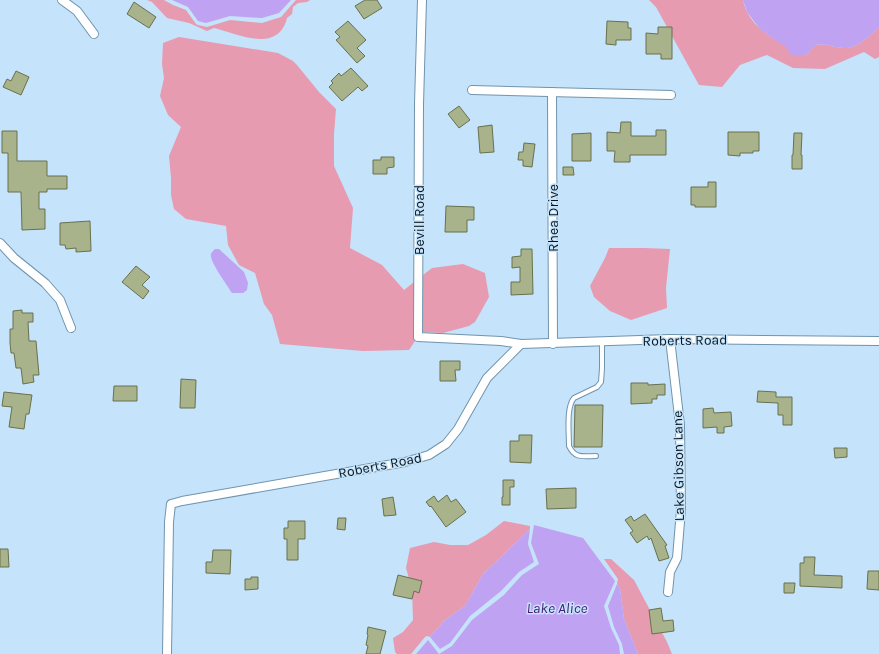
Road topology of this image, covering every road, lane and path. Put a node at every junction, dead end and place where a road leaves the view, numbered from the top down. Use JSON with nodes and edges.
{"nodes":[{"id":1,"x":62,"y":0,"type":"edge"},
{"id":2,"x":422,"y":0,"type":"edge"},
{"id":3,"x":94,"y":34,"type":"dead end"},
{"id":4,"x":472,"y":90,"type":"dead end"},
{"id":5,"x":552,"y":92,"type":"junction"},
{"id":6,"x":671,"y":95,"type":"dead end"},
{"id":7,"x":0,"y":243,"type":"edge"},
{"id":8,"x":71,"y":328,"type":"dead end"},
{"id":9,"x":670,"y":339,"type":"junction"},
{"id":10,"x":879,"y":340,"type":"edge"},
{"id":11,"x":602,"y":342,"type":"junction"},
{"id":12,"x":521,"y":344,"type":"junction"},
{"id":13,"x":553,"y":344,"type":"junction"},
{"id":14,"x":596,"y":456,"type":"dead end"},
{"id":15,"x":668,"y":592,"type":"dead end"},
{"id":16,"x":167,"y":654,"type":"edge"}],
"edges":[{"from":1,"to":3,"type":"street"},
{"from":2,"to":12,"type":"street","name":"Bevill Road"},
{"from":4,"to":5,"type":"street"},
{"from":5,"to":6,"type":"street"},
{"from":5,"to":13,"type":"street","name":"Rhea Drive"},
{"from":7,"to":8,"type":"street"},
{"from":9,"to":10,"type":"street","name":"Roberts Road"},
{"from":9,"to":11,"type":"street","name":"Roberts Road"},
{"from":9,"to":15,"type":"street","name":"Lake Gibson Lane"},
{"from":11,"to":13,"type":"street","name":"Roberts Road"},
{"from":11,"to":14,"type":"lane"},
{"from":12,"to":13,"type":"street","name":"Roberts Road"},
{"from":12,"to":16,"type":"street","name":"Roberts Road"}]}
